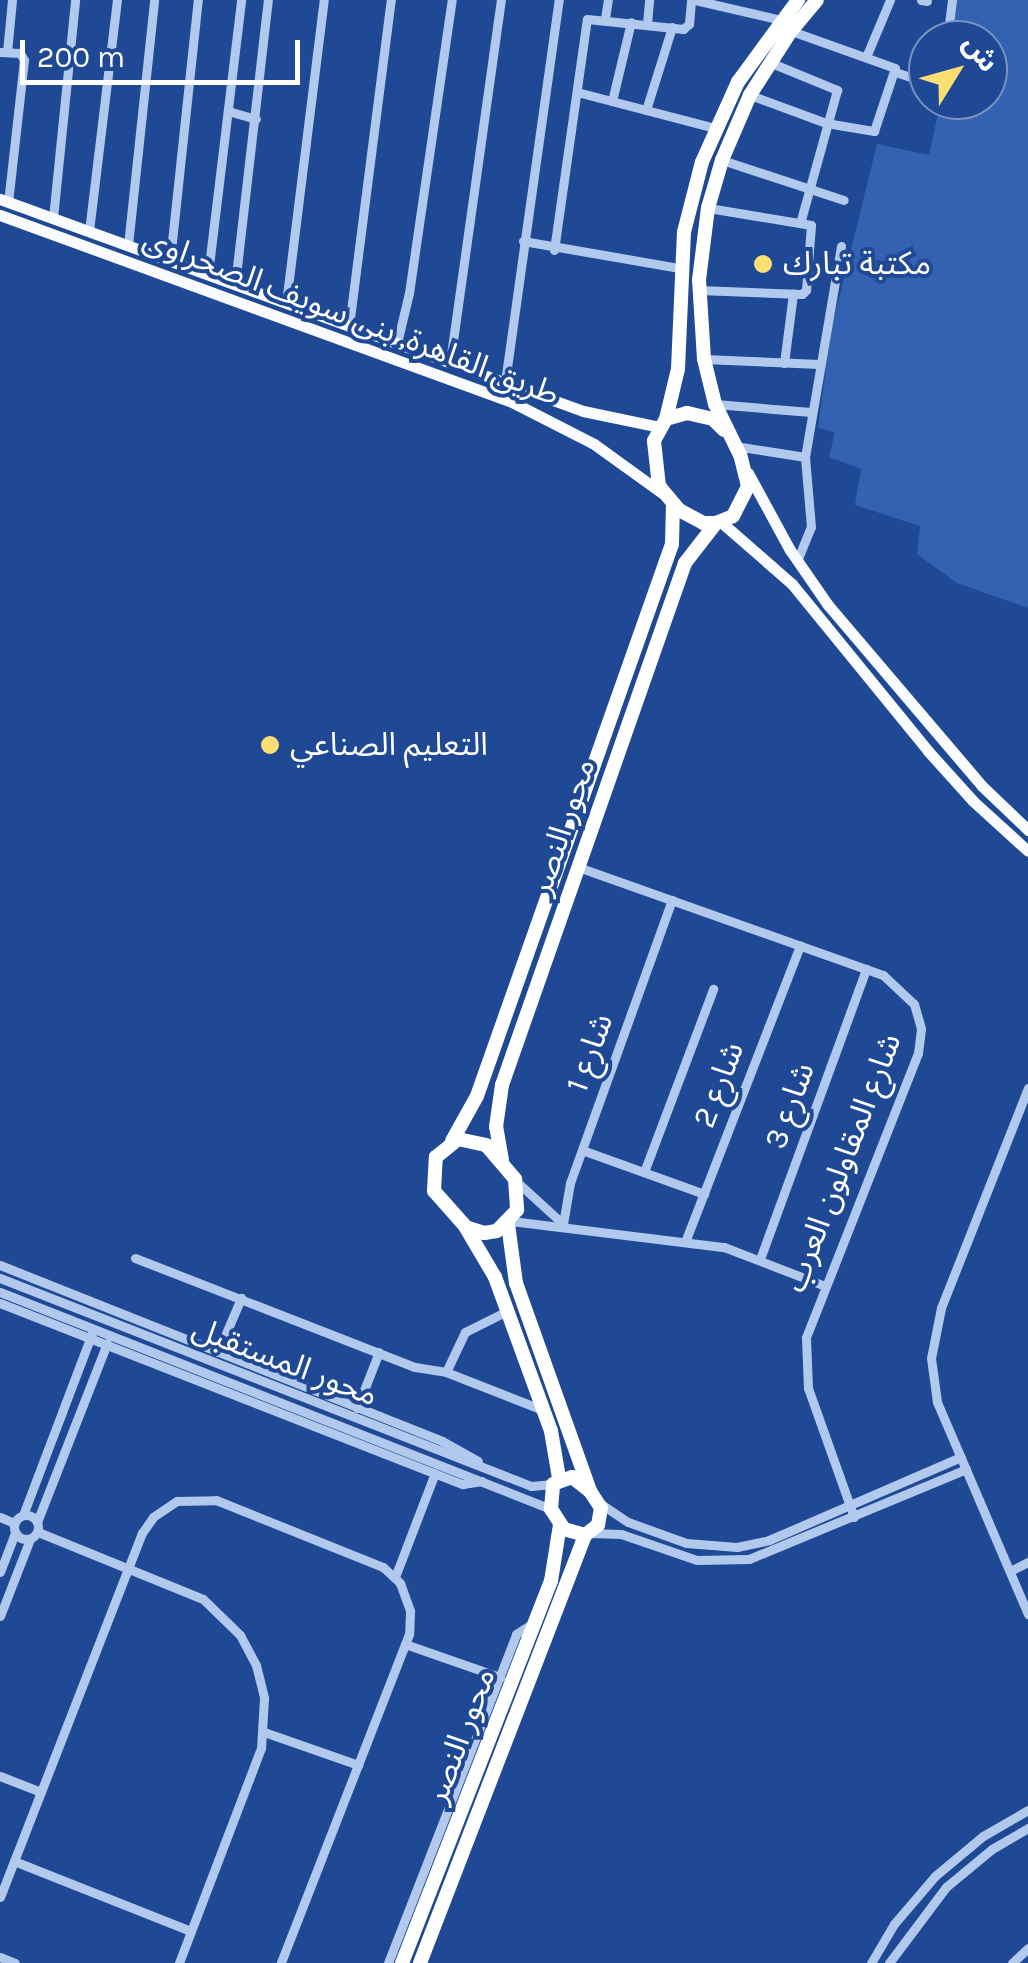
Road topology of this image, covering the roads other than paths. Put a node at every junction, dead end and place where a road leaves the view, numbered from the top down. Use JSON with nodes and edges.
{"nodes":[{"id":1,"x":12,"y":0,"type":"edge"},
{"id":2,"x":75,"y":0,"type":"edge"},
{"id":3,"x":117,"y":0,"type":"edge"},
{"id":4,"x":154,"y":0,"type":"edge"},
{"id":5,"x":198,"y":0,"type":"edge"},
{"id":6,"x":242,"y":0,"type":"edge"},
{"id":7,"x":268,"y":0,"type":"edge"},
{"id":8,"x":324,"y":0,"type":"edge"},
{"id":9,"x":391,"y":0,"type":"edge"},
{"id":10,"x":452,"y":0,"type":"edge"},
{"id":11,"x":501,"y":0,"type":"edge"},
{"id":12,"x":559,"y":0,"type":"edge"},
{"id":13,"x":608,"y":0,"type":"edge"},
{"id":14,"x":649,"y":0,"type":"edge"},
{"id":15,"x":693,"y":0,"type":"edge"},
{"id":16,"x":798,"y":0,"type":"edge"},
{"id":17,"x":816,"y":0,"type":"edge"},
{"id":18,"x":890,"y":0,"type":"edge"},
{"id":19,"x":605,"y":18,"type":"junction"},
{"id":20,"x":631,"y":22,"type":"junction"},
{"id":21,"x":647,"y":24,"type":"junction"},
{"id":22,"x":786,"y":25,"type":"junction"},
{"id":23,"x":672,"y":28,"type":"junction"},
{"id":24,"x":3,"y":52,"type":"edge"},
{"id":25,"x":866,"y":57,"type":"junction"},
{"id":26,"x":770,"y":62,"type":"junction"},
{"id":27,"x":895,"y":72,"type":"junction"},
{"id":28,"x":908,"y":76,"type":"edge"},
{"id":29,"x":578,"y":92,"type":"junction"},
{"id":30,"x":750,"y":95,"type":"junction"},
{"id":31,"x":612,"y":101,"type":"junction"},
{"id":32,"x":646,"y":110,"type":"junction"},
{"id":33,"x":228,"y":111,"type":"junction"},
{"id":34,"x":256,"y":119,"type":"junction"},
{"id":35,"x":826,"y":123,"type":"junction"},
{"id":36,"x":715,"y":128,"type":"junction"},
{"id":37,"x":722,"y":160,"type":"junction"},
{"id":38,"x":809,"y":189,"type":"junction"},
{"id":39,"x":4,"y":200,"type":"edge"},
{"id":40,"x":844,"y":200,"type":"dead end"},
{"id":41,"x":708,"y":208,"type":"junction"},
{"id":42,"x":0,"y":216,"type":"edge"},
{"id":43,"x":54,"y":218,"type":"junction"},
{"id":44,"x":800,"y":223,"type":"junction"},
{"id":45,"x":85,"y":230,"type":"junction"},
{"id":46,"x":523,"y":242,"type":"junction"},
{"id":47,"x":77,"y":244,"type":"junction"},
{"id":48,"x":128,"y":245,"type":"junction"},
{"id":49,"x":841,"y":246,"type":"dead end"},
{"id":50,"x":554,"y":250,"type":"junction"},
{"id":51,"x":170,"y":260,"type":"junction"},
{"id":52,"x":680,"y":268,"type":"junction"},
{"id":53,"x":208,"y":274,"type":"junction"},
{"id":54,"x":235,"y":284,"type":"junction"},
{"id":55,"x":699,"y":290,"type":"junction"},
{"id":56,"x":793,"y":294,"type":"junction"},
{"id":57,"x":286,"y":302,"type":"junction"},
{"id":58,"x":349,"y":326,"type":"junction"},
{"id":59,"x":702,"y":335,"type":"junction"},
{"id":60,"x":680,"y":338,"type":"junction"},
{"id":61,"x":397,"y":343,"type":"junction"},
{"id":62,"x":704,"y":358,"type":"junction"},
{"id":63,"x":450,"y":362,"type":"junction"},
{"id":64,"x":784,"y":363,"type":"junction"},
{"id":65,"x":819,"y":364,"type":"junction"},
{"id":66,"x":505,"y":382,"type":"junction"},
{"id":67,"x":715,"y":404,"type":"junction"},
{"id":68,"x":583,"y":411,"type":"junction"},
{"id":69,"x":811,"y":412,"type":"junction"},
{"id":70,"x":663,"y":423,"type":"junction"},
{"id":71,"x":724,"y":430,"type":"junction"},
{"id":72,"x":574,"y":432,"type":"junction"},
{"id":73,"x":736,"y":446,"type":"junction"},
{"id":74,"x":805,"y":457,"type":"junction"},
{"id":75,"x":744,"y":464,"type":"junction"},
{"id":76,"x":670,"y":501,"type":"junction"},
{"id":77,"x":719,"y":523,"type":"junction"},
{"id":78,"x":797,"y":561,"type":"junction"},
{"id":79,"x":1028,"y":830,"type":"edge"},
{"id":80,"x":1028,"y":851,"type":"edge"},
{"id":81,"x":578,"y":867,"type":"junction"},
{"id":82,"x":672,"y":900,"type":"junction"},
{"id":83,"x":800,"y":946,"type":"junction"},
{"id":84,"x":866,"y":969,"type":"junction"},
{"id":85,"x":713,"y":988,"type":"dead end"},
{"id":86,"x":1028,"y":1088,"type":"edge"},
{"id":87,"x":452,"y":1141,"type":"junction"},
{"id":88,"x":582,"y":1150,"type":"junction"},
{"id":89,"x":502,"y":1160,"type":"junction"},
{"id":90,"x":644,"y":1172,"type":"junction"},
{"id":91,"x":514,"y":1179,"type":"junction"},
{"id":92,"x":704,"y":1194,"type":"junction"},
{"id":93,"x":509,"y":1222,"type":"junction"},
{"id":94,"x":563,"y":1224,"type":"junction"},
{"id":95,"x":466,"y":1227,"type":"junction"},
{"id":96,"x":685,"y":1242,"type":"junction"},
{"id":97,"x":135,"y":1258,"type":"dead end"},
{"id":98,"x":760,"y":1259,"type":"junction"},
{"id":99,"x":0,"y":1265,"type":"edge"},
{"id":100,"x":0,"y":1278,"type":"edge"},
{"id":101,"x":825,"y":1286,"type":"junction"},
{"id":102,"x":0,"y":1292,"type":"edge"},
{"id":103,"x":241,"y":1298,"type":"junction"},
{"id":104,"x":93,"y":1302,"type":"junction"},
{"id":105,"x":0,"y":1304,"type":"edge"},
{"id":106,"x":507,"y":1311,"type":"junction"},
{"id":107,"x":94,"y":1315,"type":"junction"},
{"id":108,"x":115,"y":1323,"type":"junction"},
{"id":109,"x":92,"y":1334,"type":"junction"},
{"id":110,"x":108,"y":1340,"type":"junction"},
{"id":111,"x":218,"y":1352,"type":"junction"},
{"id":112,"x":379,"y":1352,"type":"junction"},
{"id":113,"x":446,"y":1372,"type":"junction"},
{"id":114,"x":358,"y":1408,"type":"junction"},
{"id":115,"x":543,"y":1410,"type":"junction"},
{"id":116,"x":370,"y":1417,"type":"junction"},
{"id":117,"x":961,"y":1457,"type":"junction"},
{"id":118,"x":966,"y":1469,"type":"junction"},
{"id":119,"x":436,"y":1474,"type":"junction"},
{"id":120,"x":484,"y":1480,"type":"junction"},
{"id":121,"x":556,"y":1481,"type":"junction"},
{"id":122,"x":595,"y":1496,"type":"junction"},
{"id":123,"x":850,"y":1504,"type":"junction"},
{"id":124,"x":551,"y":1509,"type":"junction"},
{"id":125,"x":854,"y":1516,"type":"junction"},
{"id":126,"x":0,"y":1518,"type":"edge"},
{"id":127,"x":17,"y":1524,"type":"junction"},
{"id":128,"x":560,"y":1525,"type":"junction"},
{"id":129,"x":35,"y":1531,"type":"junction"},
{"id":130,"x":588,"y":1534,"type":"junction"},
{"id":131,"x":557,"y":1558,"type":"junction"},
{"id":132,"x":1028,"y":1562,"type":"edge"},
{"id":133,"x":574,"y":1564,"type":"junction"},
{"id":134,"x":129,"y":1567,"type":"junction"},
{"id":135,"x":1010,"y":1571,"type":"junction"},
{"id":136,"x":0,"y":1572,"type":"edge"},
{"id":137,"x":395,"y":1577,"type":"junction"},
{"id":138,"x":1028,"y":1614,"type":"edge"},
{"id":139,"x":0,"y":1616,"type":"edge"},
{"id":140,"x":536,"y":1620,"type":"junction"},
{"id":141,"x":405,"y":1644,"type":"junction"},
{"id":142,"x":500,"y":1677,"type":"junction"},
{"id":143,"x":264,"y":1732,"type":"junction"},
{"id":144,"x":358,"y":1765,"type":"junction"},
{"id":145,"x":0,"y":1776,"type":"edge"},
{"id":146,"x":41,"y":1792,"type":"junction"},
{"id":147,"x":1028,"y":1810,"type":"edge"},
{"id":148,"x":1028,"y":1828,"type":"edge"},
{"id":149,"x":14,"y":1861,"type":"junction"},
{"id":150,"x":0,"y":1897,"type":"edge"},
{"id":151,"x":422,"y":1911,"type":"junction"},
{"id":152,"x":437,"y":1918,"type":"junction"},
{"id":153,"x":192,"y":1931,"type":"junction"},
{"id":154,"x":1028,"y":1948,"type":"edge"},
{"id":155,"x":0,"y":1957,"type":"edge"},
{"id":156,"x":15,"y":1963,"type":"edge"},
{"id":157,"x":179,"y":1963,"type":"edge"},
{"id":158,"x":281,"y":1963,"type":"edge"},
{"id":159,"x":388,"y":1963,"type":"edge"},
{"id":160,"x":402,"y":1963,"type":"edge"},
{"id":161,"x":420,"y":1963,"type":"edge"},
{"id":162,"x":871,"y":1963,"type":"edge"},
{"id":163,"x":889,"y":1963,"type":"edge"},
{"id":164,"x":1012,"y":1963,"type":"edge"}],
"edges":[{"from":1,"to":24,"type":"street"},
{"from":2,"to":43,"type":"street"},
{"from":3,"to":45,"type":"street"},
{"from":4,"to":48,"type":"street"},
{"from":5,"to":51,"type":"street"},
{"from":6,"to":33,"type":"street"},
{"from":7,"to":34,"type":"street"},
{"from":8,"to":57,"type":"street"},
{"from":9,"to":58,"type":"street"},
{"from":10,"to":61,"type":"street"},
{"from":11,"to":63,"type":"street"},
{"from":12,"to":46,"type":"street"},
{"from":13,"to":19,"type":"street"},
{"from":14,"to":21,"type":"street"},
{"from":15,"to":22,"type":"street"},
{"from":15,"to":23,"type":"street"},
{"from":16,"to":22,"type":"highway"},
{"from":17,"to":22,"type":"highway"},
{"from":18,"to":25,"type":"street"},
{"from":19,"to":20,"type":"street"},
{"from":19,"to":29,"type":"street"},
{"from":20,"to":21,"type":"street"},
{"from":20,"to":31,"type":"street"},
{"from":21,"to":23,"type":"street"},
{"from":22,"to":25,"type":"street"},
{"from":22,"to":26,"type":"highway"},
{"from":22,"to":36,"type":"highway"},
{"from":23,"to":32,"type":"street"},
{"from":24,"to":39,"type":"street"},
{"from":25,"to":27,"type":"street"},
{"from":26,"to":30,"type":"highway"},
{"from":26,"to":35,"type":"street"},
{"from":27,"to":28,"type":"street"},
{"from":27,"to":35,"type":"street"},
{"from":29,"to":31,"type":"street"},
{"from":29,"to":50,"type":"street"},
{"from":30,"to":35,"type":"street"},
{"from":30,"to":37,"type":"highway"},
{"from":31,"to":32,"type":"street"},
{"from":32,"to":36,"type":"street"},
{"from":33,"to":34,"type":"street"},
{"from":33,"to":53,"type":"street"},
{"from":34,"to":54,"type":"street"},
{"from":35,"to":38,"type":"street"},
{"from":36,"to":52,"type":"highway"},
{"from":37,"to":38,"type":"street"},
{"from":37,"to":41,"type":"highway"},
{"from":38,"to":40,"type":"street"},
{"from":38,"to":44,"type":"street"},
{"from":39,"to":43,"type":"main road","name":"طريق القاهرة, بنى سويف الصحراوى"},
{"from":41,"to":44,"type":"street"},
{"from":41,"to":55,"type":"highway"},
{"from":42,"to":47,"type":"main road","name":"طريق القاهرة, بنى سويف الصحراوى"},
{"from":43,"to":45,"type":"main road","name":"طريق القاهرة, بنى سويف الصحراوى"},
{"from":44,"to":56,"type":"street"},
{"from":45,"to":47,"type":"main road"},
{"from":45,"to":48,"type":"main road","name":"طريق القاهرة, بنى سويف الصحراوى"},
{"from":46,"to":50,"type":"street"},
{"from":46,"to":66,"type":"street"},
{"from":47,"to":72,"type":"main road","name":"طريق القاهرة, بنى سويف الصحراوى"},
{"from":48,"to":51,"type":"main road","name":"طريق القاهرة, بنى سويف الصحراوى"},
{"from":49,"to":65,"type":"street"},
{"from":50,"to":52,"type":"street"},
{"from":51,"to":53,"type":"main road","name":"طريق القاهرة, بنى سويف الصحراوى"},
{"from":52,"to":60,"type":"highway"},
{"from":53,"to":54,"type":"main road","name":"طريق القاهرة, بنى سويف الصحراوى"},
{"from":54,"to":57,"type":"main road","name":"طريق القاهرة, بنى سويف الصحراوى"},
{"from":55,"to":56,"type":"street"},
{"from":55,"to":59,"type":"highway"},
{"from":56,"to":64,"type":"street"},
{"from":57,"to":58,"type":"main road","name":"طريق القاهرة, بنى سويف الصحراوى"},
{"from":58,"to":61,"type":"main road","name":"طريق القاهرة, بنى سويف الصحراوى"},
{"from":59,"to":60,"type":"highway"},
{"from":59,"to":62,"type":"highway"},
{"from":60,"to":70,"type":"highway"},
{"from":61,"to":63,"type":"main road","name":"طريق القاهرة, بنى سويف الصحراوى"},
{"from":62,"to":64,"type":"street"},
{"from":62,"to":67,"type":"highway"},
{"from":63,"to":66,"type":"main road","name":"طريق القاهرة, بنى سويف الصحراوى"},
{"from":64,"to":65,"type":"street"},
{"from":65,"to":69,"type":"street"},
{"from":66,"to":68,"type":"main road","name":"طريق القاهرة, بنى سويف الصحراوى"},
{"from":67,"to":69,"type":"street"},
{"from":67,"to":71,"type":"highway"},
{"from":68,"to":70,"type":"main road","name":"طريق القاهرة, بنى سويف الصحراوى"},
{"from":68,"to":72,"type":"main road"},
{"from":69,"to":74,"type":"street"},
{"from":70,"to":71,"type":"highway"},
{"from":70,"to":76,"type":"highway"},
{"from":71,"to":73,"type":"highway"},
{"from":72,"to":76,"type":"main road","name":"طريق القاهرة, بنى سويف الصحراوى"},
{"from":73,"to":74,"type":"street"},
{"from":73,"to":75,"type":"highway"},
{"from":74,"to":78,"type":"street"},
{"from":75,"to":77,"type":"highway"},
{"from":75,"to":78,"type":"main road"},
{"from":76,"to":77,"type":"highway"},
{"from":76,"to":87,"type":"highway","name":"محور النصر"},
{"from":77,"to":80,"type":"main road"},
{"from":77,"to":81,"type":"highway","name":"محور النصر"},
{"from":78,"to":79,"type":"main road"},
{"from":81,"to":82,"type":"street","name":"شارع المقاولون العرب"},
{"from":81,"to":89,"type":"highway","name":"محور النصر"},
{"from":82,"to":83,"type":"street","name":"شارع المقاولون العرب"},
{"from":82,"to":88,"type":"street","name":"شارع 1"},
{"from":83,"to":84,"type":"street","name":"شارع المقاولون العرب"},
{"from":83,"to":92,"type":"street","name":"شارع 2"},
{"from":84,"to":98,"type":"street","name":"شارع 3"},
{"from":84,"to":101,"type":"street","name":"شارع المقاولون العرب"},
{"from":85,"to":90,"type":"street"},
{"from":86,"to":117,"type":"street"},
{"from":87,"to":89,"type":"highway"},
{"from":87,"to":95,"type":"highway"},
{"from":88,"to":90,"type":"street"},
{"from":88,"to":94,"type":"street","name":"شارع 1"},
{"from":89,"to":91,"type":"highway"},
{"from":90,"to":92,"type":"street"},
{"from":91,"to":93,"type":"highway"},
{"from":91,"to":94,"type":"street"},
{"from":92,"to":96,"type":"street","name":"شارع 2"},
{"from":93,"to":94,"type":"street"},
{"from":93,"to":95,"type":"highway"},
{"from":93,"to":122,"type":"highway"},
{"from":94,"to":96,"type":"street"},
{"from":95,"to":106,"type":"highway"},
{"from":96,"to":98,"type":"street"},
{"from":97,"to":103,"type":"street"},
{"from":98,"to":101,"type":"street"},
{"from":99,"to":104,"type":"street"},
{"from":100,"to":107,"type":"street","name":"محور المستقبل"},
{"from":101,"to":123,"type":"street","name":"شارع المقاولون العرب"},
{"from":102,"to":109,"type":"street"},
{"from":103,"to":111,"type":"street"},
{"from":103,"to":112,"type":"street"},
{"from":104,"to":107,"type":"street"},
{"from":104,"to":111,"type":"street"},
{"from":105,"to":109,"type":"street"},
{"from":106,"to":113,"type":"street"},
{"from":106,"to":115,"type":"highway"},
{"from":107,"to":108,"type":"street","name":"محور المستقبل"},
{"from":107,"to":109,"type":"street"},
{"from":108,"to":110,"type":"street"},
{"from":108,"to":116,"type":"street","name":"محور المستقبل"},
{"from":109,"to":110,"type":"street"},
{"from":109,"to":127,"type":"street"},
{"from":110,"to":119,"type":"street"},
{"from":110,"to":120,"type":"street","name":"محور المستقبل"},
{"from":110,"to":129,"type":"street"},
{"from":111,"to":114,"type":"street"},
{"from":112,"to":113,"type":"street"},
{"from":112,"to":114,"type":"street"},
{"from":113,"to":115,"type":"street"},
{"from":114,"to":116,"type":"street"},
{"from":115,"to":121,"type":"highway"},
{"from":116,"to":121,"type":"street","name":"محور المستقبل"},
{"from":117,"to":118,"type":"street"},
{"from":117,"to":123,"type":"street"},
{"from":118,"to":125,"type":"street"},
{"from":118,"to":135,"type":"street"},
{"from":119,"to":120,"type":"street"},
{"from":119,"to":137,"type":"street"},
{"from":120,"to":124,"type":"street","name":"محور المستقبل"},
{"from":121,"to":122,"type":"highway"},
{"from":121,"to":124,"type":"highway"},
{"from":122,"to":123,"type":"street"},
{"from":122,"to":130,"type":"highway"},
{"from":123,"to":125,"type":"street","name":"شارع المقاولون العرب"},
{"from":124,"to":128,"type":"highway"},
{"from":125,"to":130,"type":"street"},
{"from":126,"to":127,"type":"street"},
{"from":127,"to":129,"type":"street"},
{"from":127,"to":129,"type":"street"},
{"from":127,"to":136,"type":"street"},
{"from":128,"to":130,"type":"highway"},
{"from":128,"to":131,"type":"highway","name":"محور النصر"},
{"from":129,"to":134,"type":"street"},
{"from":129,"to":139,"type":"street"},
{"from":130,"to":133,"type":"highway","name":"محور النصر"},
{"from":131,"to":133,"type":"highway"},
{"from":131,"to":140,"type":"highway","name":"محور النصر"},
{"from":132,"to":135,"type":"street"},
{"from":133,"to":152,"type":"highway","name":"محور النصر"},
{"from":134,"to":137,"type":"street"},
{"from":134,"to":143,"type":"street"},
{"from":134,"to":146,"type":"street"},
{"from":135,"to":138,"type":"street"},
{"from":137,"to":141,"type":"street"},
{"from":140,"to":142,"type":"street"},
{"from":140,"to":151,"type":"highway","name":"محور النصر"},
{"from":141,"to":142,"type":"street"},
{"from":141,"to":144,"type":"street"},
{"from":142,"to":159,"type":"street"},
{"from":143,"to":144,"type":"street"},
{"from":143,"to":153,"type":"street"},
{"from":144,"to":158,"type":"street"},
{"from":145,"to":146,"type":"street"},
{"from":146,"to":149,"type":"street"},
{"from":147,"to":162,"type":"street"},
{"from":148,"to":163,"type":"street"},
{"from":149,"to":150,"type":"street"},
{"from":149,"to":153,"type":"street"},
{"from":151,"to":152,"type":"highway"},
{"from":151,"to":160,"type":"highway","name":"محور النصر"},
{"from":152,"to":161,"type":"highway","name":"محور النصر"},
{"from":153,"to":157,"type":"street"},
{"from":154,"to":164,"type":"street"},
{"from":155,"to":156,"type":"street"}]}
